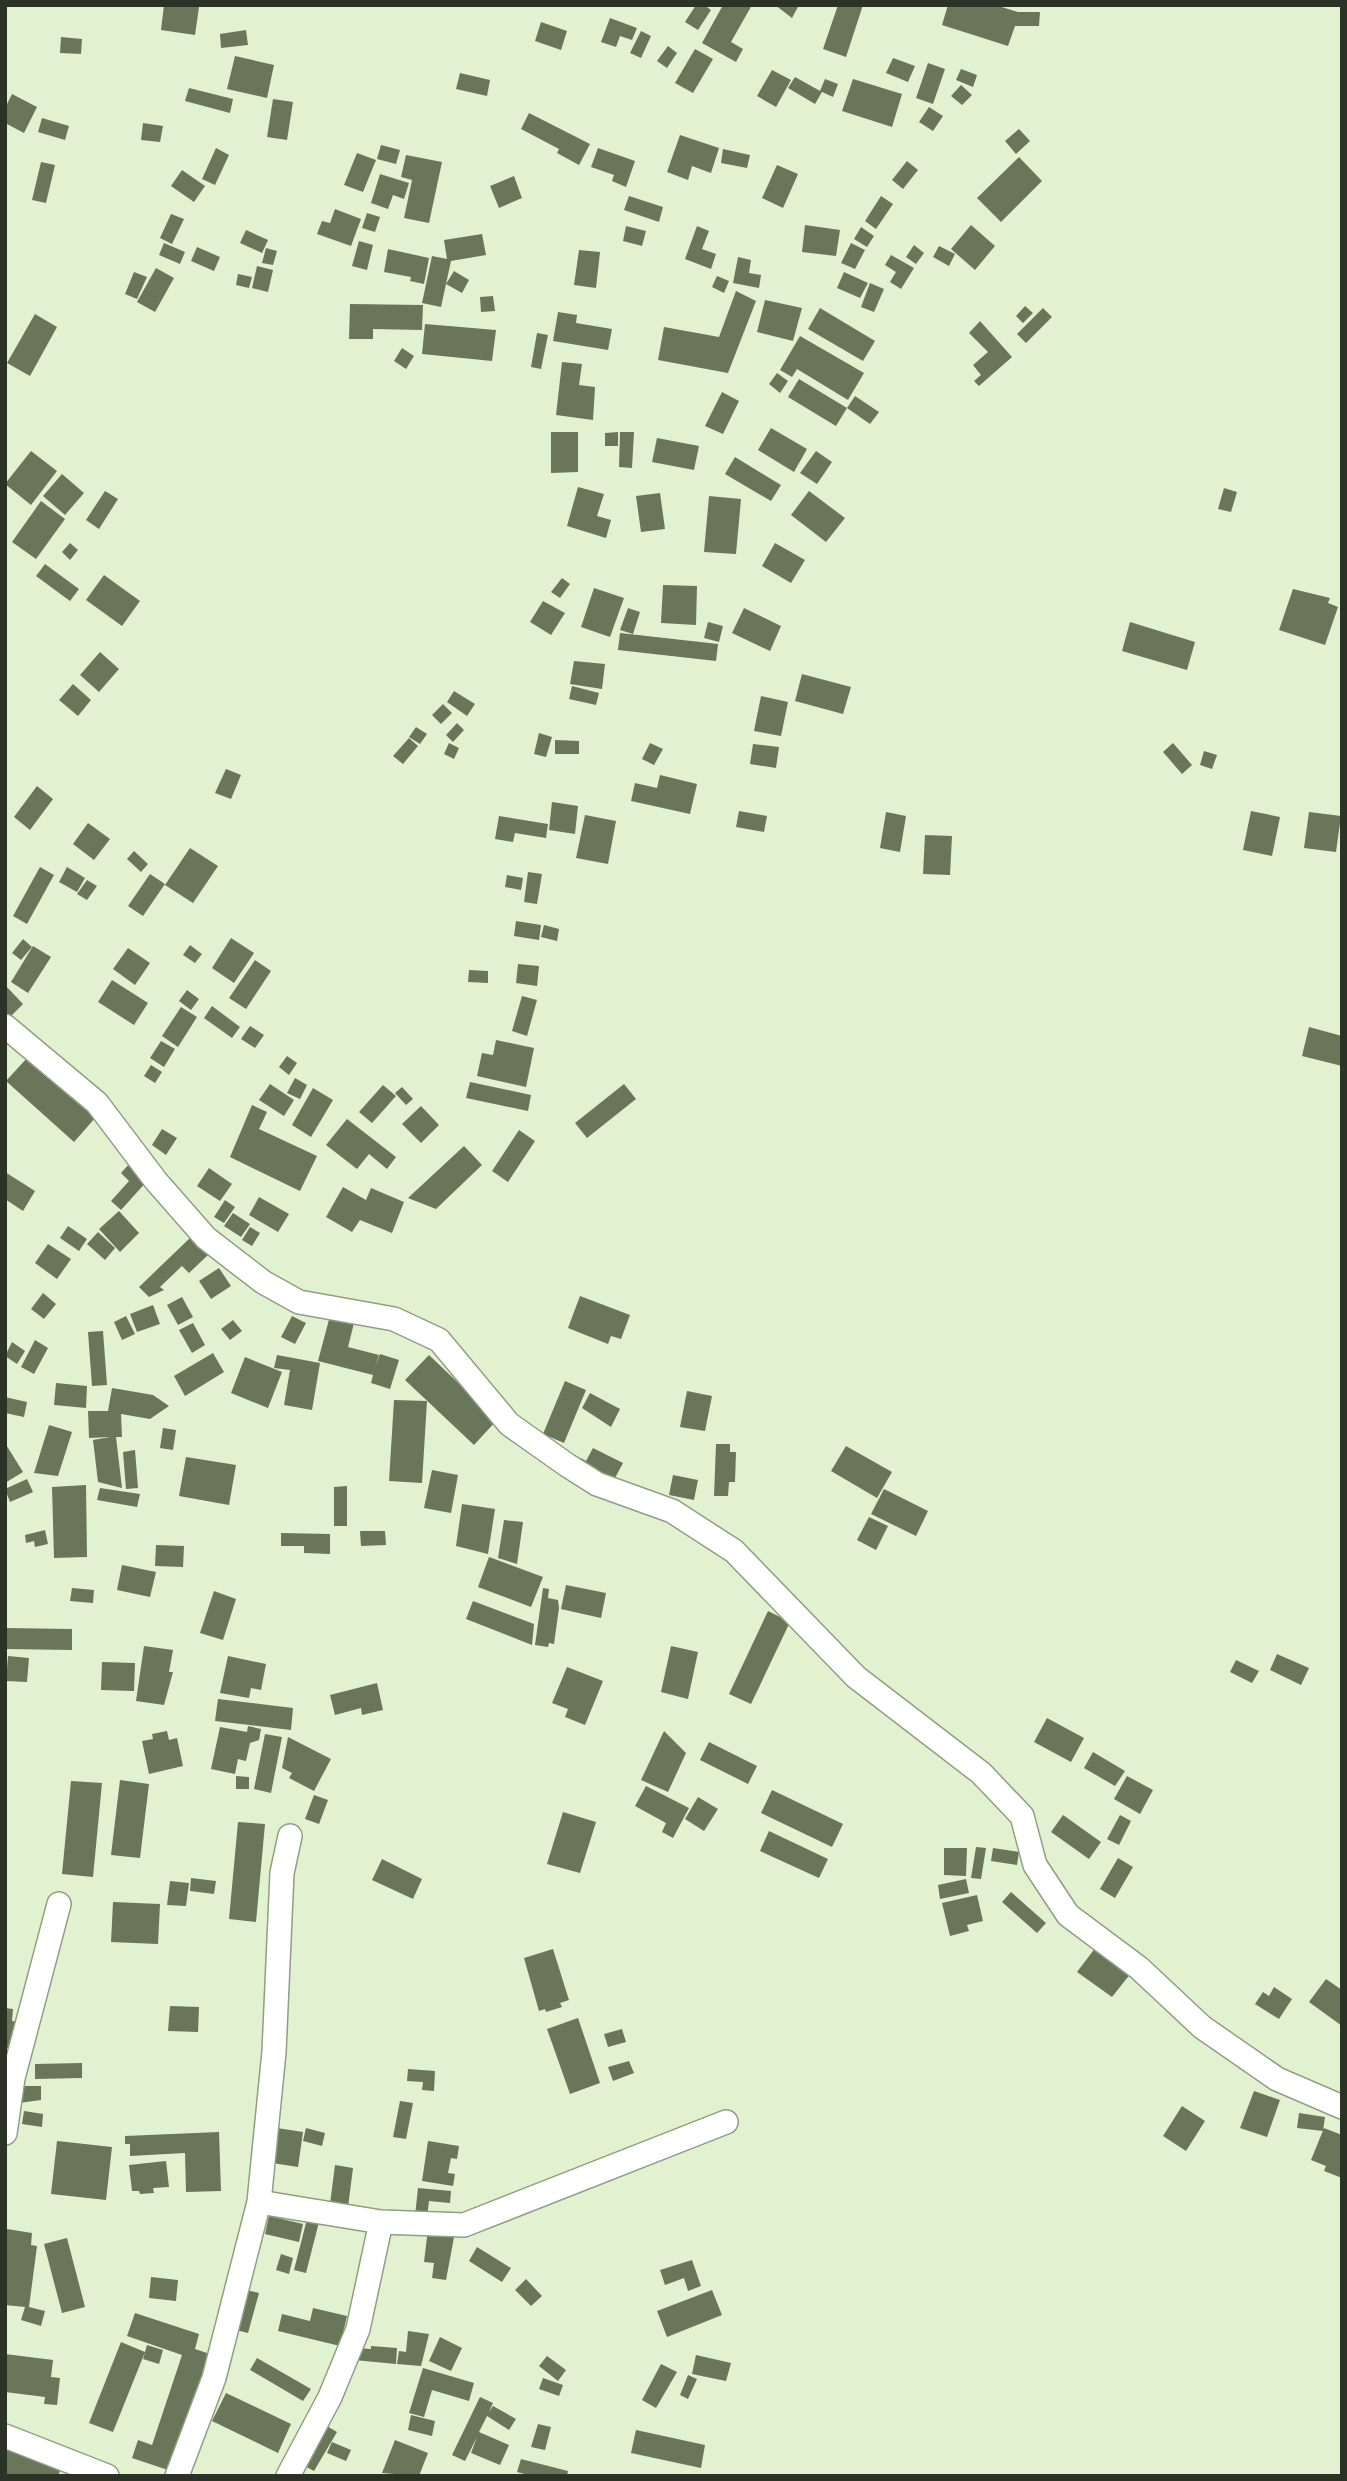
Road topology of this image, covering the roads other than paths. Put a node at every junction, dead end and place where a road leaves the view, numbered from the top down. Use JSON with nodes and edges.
{"nodes":[{"id":1,"x":5,"y":1026,"type":"edge"},
{"id":2,"x":290,"y":1836,"type":"dead end"},
{"id":3,"x":59,"y":1904,"type":"dead end"},
{"id":4,"x":1342,"y":2107,"type":"edge"},
{"id":5,"x":726,"y":2122,"type":"dead end"},
{"id":6,"x":5,"y":2133,"type":"edge"},
{"id":7,"x":259,"y":2202,"type":"junction"},
{"id":8,"x":381,"y":2222,"type":"junction"},
{"id":9,"x":5,"y":2436,"type":"edge"},
{"id":10,"x":107,"y":2476,"type":"edge"},
{"id":11,"x":177,"y":2476,"type":"edge"},
{"id":12,"x":288,"y":2476,"type":"edge"}],
"edges":[{"from":1,"to":4,"type":"street"},
{"from":2,"to":7,"type":"street"},
{"from":3,"to":6,"type":"street"},
{"from":5,"to":8,"type":"street"},
{"from":7,"to":8,"type":"street"},
{"from":7,"to":11,"type":"street"},
{"from":8,"to":12,"type":"street"},
{"from":9,"to":10,"type":"street"}]}
